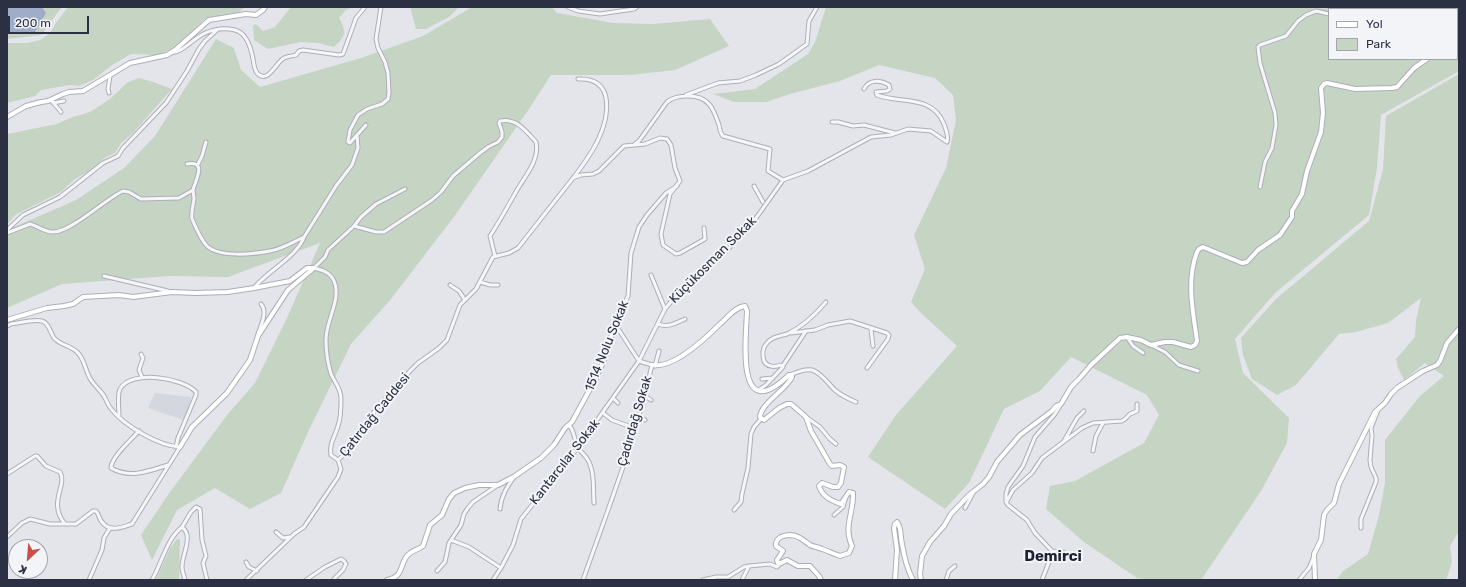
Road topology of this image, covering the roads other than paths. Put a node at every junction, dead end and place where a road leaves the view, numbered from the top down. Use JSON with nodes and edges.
{"nodes":[{"id":1,"x":265,"y":7,"type":"edge"},
{"id":2,"x":365,"y":7,"type":"edge"},
{"id":3,"x":381,"y":7,"type":"edge"},
{"id":4,"x":568,"y":7,"type":"edge"},
{"id":5,"x":637,"y":7,"type":"edge"},
{"id":6,"x":817,"y":7,"type":"edge"},
{"id":7,"x":1328,"y":14,"type":"edge"},
{"id":8,"x":217,"y":30,"type":"junction"},
{"id":9,"x":171,"y":53,"type":"junction"},
{"id":10,"x":1426,"y":60,"type":"edge"},
{"id":11,"x":110,"y":74,"type":"junction"},
{"id":12,"x":578,"y":79,"type":"dead end"},
{"id":13,"x":864,"y":89,"type":"dead end"},
{"id":14,"x":109,"y":93,"type":"dead end"},
{"id":15,"x":684,"y":96,"type":"junction"},
{"id":16,"x":64,"y":101,"type":"dead end"},
{"id":17,"x":52,"y":102,"type":"junction"},
{"id":18,"x":61,"y":112,"type":"dead end"},
{"id":19,"x":7,"y":117,"type":"edge"},
{"id":20,"x":832,"y":122,"type":"dead end"},
{"id":21,"x":366,"y":125,"type":"dead end"},
{"id":22,"x":895,"y":133,"type":"junction"},
{"id":23,"x":358,"y":135,"type":"junction"},
{"id":24,"x":206,"y":142,"type":"dead end"},
{"id":25,"x":634,"y":145,"type":"junction"},
{"id":26,"x":187,"y":164,"type":"dead end"},
{"id":27,"x":197,"y":166,"type":"junction"},
{"id":28,"x":573,"y":178,"type":"junction"},
{"id":29,"x":783,"y":180,"type":"junction"},
{"id":30,"x":677,"y":186,"type":"junction"},
{"id":31,"x":754,"y":186,"type":"dead end"},
{"id":32,"x":1260,"y":187,"type":"dead end"},
{"id":33,"x":405,"y":189,"type":"dead end"},
{"id":34,"x":193,"y":190,"type":"junction"},
{"id":35,"x":763,"y":202,"type":"dead end"},
{"id":36,"x":354,"y":226,"type":"junction"},
{"id":37,"x":704,"y":228,"type":"dead end"},
{"id":38,"x":7,"y":232,"type":"edge"},
{"id":39,"x":304,"y":237,"type":"junction"},
{"id":40,"x":495,"y":256,"type":"junction"},
{"id":41,"x":314,"y":268,"type":"junction"},
{"id":42,"x":651,"y":275,"type":"dead end"},
{"id":43,"x":104,"y":276,"type":"dead end"},
{"id":44,"x":480,"y":282,"type":"junction"},
{"id":45,"x":450,"y":285,"type":"dead end"},
{"id":46,"x":498,"y":285,"type":"dead end"},
{"id":47,"x":254,"y":288,"type":"junction"},
{"id":48,"x":172,"y":292,"type":"junction"},
{"id":49,"x":465,"y":300,"type":"junction"},
{"id":50,"x":826,"y":302,"type":"dead end"},
{"id":51,"x":261,"y":304,"type":"dead end"},
{"id":52,"x":665,"y":309,"type":"junction"},
{"id":53,"x":685,"y":319,"type":"dead end"},
{"id":54,"x":7,"y":320,"type":"edge"},
{"id":55,"x":615,"y":324,"type":"junction"},
{"id":56,"x":658,"y":324,"type":"junction"},
{"id":57,"x":7,"y":326,"type":"edge"},
{"id":58,"x":871,"y":329,"type":"junction"},
{"id":59,"x":1459,"y":329,"type":"edge"},
{"id":60,"x":806,"y":331,"type":"junction"},
{"id":61,"x":787,"y":334,"type":"junction"},
{"id":62,"x":258,"y":336,"type":"junction"},
{"id":63,"x":1127,"y":337,"type":"junction"},
{"id":64,"x":1151,"y":345,"type":"junction"},
{"id":65,"x":873,"y":346,"type":"dead end"},
{"id":66,"x":659,"y":351,"type":"dead end"},
{"id":67,"x":1143,"y":353,"type":"dead end"},
{"id":68,"x":141,"y":354,"type":"dead end"},
{"id":69,"x":639,"y":361,"type":"junction"},
{"id":70,"x":653,"y":366,"type":"junction"},
{"id":71,"x":782,"y":367,"type":"junction"},
{"id":72,"x":867,"y":368,"type":"dead end"},
{"id":73,"x":1198,"y":371,"type":"dead end"},
{"id":74,"x":790,"y":375,"type":"junction"},
{"id":75,"x":142,"y":377,"type":"junction"},
{"id":76,"x":773,"y":378,"type":"junction"},
{"id":77,"x":762,"y":379,"type":"dead end"},
{"id":78,"x":756,"y":390,"type":"junction"},
{"id":79,"x":645,"y":396,"type":"junction"},
{"id":80,"x":613,"y":398,"type":"junction"},
{"id":81,"x":651,"y":400,"type":"dead end"},
{"id":82,"x":856,"y":402,"type":"dead end"},
{"id":83,"x":618,"y":404,"type":"dead end"},
{"id":84,"x":1061,"y":404,"type":"junction"},
{"id":85,"x":1138,"y":404,"type":"dead end"},
{"id":86,"x":1379,"y":408,"type":"junction"},
{"id":87,"x":1084,"y":411,"type":"dead end"},
{"id":88,"x":603,"y":413,"type":"junction"},
{"id":89,"x":638,"y":416,"type":"junction"},
{"id":90,"x":119,"y":417,"type":"junction"},
{"id":91,"x":806,"y":417,"type":"junction"},
{"id":92,"x":761,"y":419,"type":"junction"},
{"id":93,"x":645,"y":420,"type":"dead end"},
{"id":94,"x":1104,"y":423,"type":"junction"},
{"id":95,"x":568,"y":425,"type":"junction"},
{"id":96,"x":634,"y":428,"type":"junction"},
{"id":97,"x":139,"y":432,"type":"junction"},
{"id":98,"x":1064,"y":441,"type":"junction"},
{"id":99,"x":836,"y":444,"type":"dead end"},
{"id":100,"x":178,"y":447,"type":"junction"},
{"id":101,"x":578,"y":447,"type":"junction"},
{"id":102,"x":1093,"y":451,"type":"dead end"},
{"id":103,"x":338,"y":460,"type":"junction"},
{"id":104,"x":168,"y":465,"type":"junction"},
{"id":105,"x":8,"y":471,"type":"edge"},
{"id":106,"x":515,"y":476,"type":"junction"},
{"id":107,"x":498,"y":484,"type":"junction"},
{"id":108,"x":974,"y":492,"type":"junction"},
{"id":109,"x":845,"y":500,"type":"junction"},
{"id":110,"x":1006,"y":502,"type":"junction"},
{"id":111,"x":594,"y":503,"type":"dead end"},
{"id":112,"x":500,"y":508,"type":"dead end"},
{"id":113,"x":965,"y":508,"type":"dead end"},
{"id":114,"x":734,"y":510,"type":"dead end"},
{"id":115,"x":834,"y":515,"type":"dead end"},
{"id":116,"x":65,"y":524,"type":"junction"},
{"id":117,"x":182,"y":527,"type":"junction"},
{"id":118,"x":110,"y":528,"type":"junction"},
{"id":119,"x":1361,"y":528,"type":"dead end"},
{"id":120,"x":276,"y":532,"type":"dead end"},
{"id":121,"x":7,"y":537,"type":"edge"},
{"id":122,"x":290,"y":537,"type":"junction"},
{"id":123,"x":451,"y":540,"type":"junction"},
{"id":124,"x":1052,"y":551,"type":"junction"},
{"id":125,"x":1063,"y":552,"type":"dead end"},
{"id":126,"x":1314,"y":554,"type":"junction"},
{"id":127,"x":246,"y":562,"type":"dead end"},
{"id":128,"x":781,"y":564,"type":"junction"},
{"id":129,"x":749,"y":566,"type":"junction"},
{"id":130,"x":955,"y":566,"type":"dead end"},
{"id":131,"x":501,"y":568,"type":"junction"},
{"id":132,"x":256,"y":571,"type":"junction"},
{"id":133,"x":437,"y":571,"type":"dead end"},
{"id":134,"x":89,"y":580,"type":"edge"},
{"id":135,"x":152,"y":580,"type":"edge"},
{"id":136,"x":184,"y":580,"type":"edge"},
{"id":137,"x":207,"y":580,"type":"edge"},
{"id":138,"x":246,"y":580,"type":"edge"},
{"id":139,"x":306,"y":580,"type":"edge"},
{"id":140,"x":333,"y":580,"type":"edge"},
{"id":141,"x":388,"y":580,"type":"edge"},
{"id":142,"x":493,"y":580,"type":"edge"},
{"id":143,"x":583,"y":580,"type":"edge"},
{"id":144,"x":703,"y":580,"type":"edge"},
{"id":145,"x":742,"y":580,"type":"edge"},
{"id":146,"x":821,"y":580,"type":"edge"},
{"id":147,"x":895,"y":580,"type":"edge"},
{"id":148,"x":914,"y":580,"type":"edge"},
{"id":149,"x":921,"y":580,"type":"edge"},
{"id":150,"x":946,"y":580,"type":"edge"},
{"id":151,"x":1042,"y":580,"type":"edge"},
{"id":152,"x":1299,"y":580,"type":"edge"},
{"id":153,"x":1315,"y":580,"type":"edge"}],
"edges":[{"from":1,"to":9,"type":"street"},
{"from":2,"to":8,"type":"street"},
{"from":3,"to":23,"type":"street"},
{"from":4,"to":5,"type":"street"},
{"from":6,"to":15,"type":"street"},
{"from":7,"to":32,"type":"street"},
{"from":8,"to":9,"type":"street"},
{"from":8,"to":38,"type":"street"},
{"from":9,"to":11,"type":"street"},
{"from":10,"to":64,"type":"street"},
{"from":11,"to":14,"type":"street"},
{"from":11,"to":17,"type":"street"},
{"from":12,"to":28,"type":"street"},
{"from":13,"to":22,"type":"street"},
{"from":15,"to":25,"type":"street"},
{"from":15,"to":29,"type":"street"},
{"from":16,"to":17,"type":"street"},
{"from":17,"to":18,"type":"street"},
{"from":17,"to":19,"type":"street"},
{"from":20,"to":22,"type":"street"},
{"from":21,"to":23,"type":"street"},
{"from":22,"to":29,"type":"street"},
{"from":23,"to":39,"type":"street"},
{"from":24,"to":27,"type":"street"},
{"from":25,"to":28,"type":"street"},
{"from":25,"to":30,"type":"street"},
{"from":26,"to":27,"type":"street"},
{"from":27,"to":34,"type":"street"},
{"from":28,"to":40,"type":"street"},
{"from":29,"to":52,"type":"street","name":"Küçükosman Sokak"},
{"from":30,"to":37,"type":"street"},
{"from":30,"to":55,"type":"street","name":"1514 Nolu Sokak"},
{"from":31,"to":35,"type":"street"},
{"from":33,"to":36,"type":"street"},
{"from":34,"to":38,"type":"street"},
{"from":34,"to":39,"type":"street"},
{"from":36,"to":40,"type":"street"},
{"from":36,"to":41,"type":"street"},
{"from":39,"to":47,"type":"street"},
{"from":40,"to":44,"type":"street","name":"Çatırdağ Caddesi"},
{"from":41,"to":47,"type":"street"},
{"from":41,"to":62,"type":"street"},
{"from":41,"to":103,"type":"street","name":"Çatırdağ Caddesi"},
{"from":42,"to":52,"type":"street"},
{"from":43,"to":48,"type":"street"},
{"from":44,"to":46,"type":"street"},
{"from":44,"to":49,"type":"street","name":"Çatırdağ Caddesi"},
{"from":45,"to":49,"type":"street"},
{"from":47,"to":48,"type":"street"},
{"from":48,"to":54,"type":"street"},
{"from":49,"to":103,"type":"street","name":"Çatırdağ Caddesi"},
{"from":50,"to":61,"type":"street"},
{"from":51,"to":62,"type":"street"},
{"from":52,"to":56,"type":"street","name":"Küçükosman Sokak"},
{"from":53,"to":56,"type":"street"},
{"from":55,"to":69,"type":"street"},
{"from":55,"to":95,"type":"street","name":"1514 Nolu Sokak"},
{"from":56,"to":69,"type":"street","name":"Küçükosman Sokak"},
{"from":57,"to":90,"type":"street"},
{"from":58,"to":60,"type":"street"},
{"from":58,"to":65,"type":"street"},
{"from":58,"to":72,"type":"street"},
{"from":59,"to":86,"type":"street"},
{"from":60,"to":61,"type":"street"},
{"from":60,"to":71,"type":"street"},
{"from":61,"to":71,"type":"street"},
{"from":62,"to":100,"type":"street"},
{"from":63,"to":64,"type":"street"},
{"from":63,"to":67,"type":"street"},
{"from":63,"to":84,"type":"street"},
{"from":64,"to":73,"type":"street"},
{"from":66,"to":70,"type":"street"},
{"from":68,"to":75,"type":"street"},
{"from":69,"to":70,"type":"street"},
{"from":69,"to":80,"type":"street","name":"Kantarcılar Sokak"},
{"from":70,"to":78,"type":"street","name":"Çadırdağ Sokak"},
{"from":70,"to":79,"type":"street","name":"Çadırdağ Sokak"},
{"from":71,"to":76,"type":"street"},
{"from":74,"to":78,"type":"street"},
{"from":74,"to":82,"type":"street"},
{"from":74,"to":92,"type":"street"},
{"from":75,"to":90,"type":"street"},
{"from":75,"to":100,"type":"street"},
{"from":76,"to":77,"type":"street"},
{"from":76,"to":78,"type":"street"},
{"from":79,"to":81,"type":"street"},
{"from":79,"to":89,"type":"street","name":"Çadırdağ Sokak"},
{"from":80,"to":83,"type":"street"},
{"from":80,"to":88,"type":"street","name":"Kantarcılar Sokak"},
{"from":84,"to":108,"type":"street"},
{"from":84,"to":110,"type":"street"},
{"from":85,"to":94,"type":"street"},
{"from":86,"to":119,"type":"street"},
{"from":86,"to":126,"type":"street"},
{"from":87,"to":98,"type":"street"},
{"from":88,"to":96,"type":"street"},
{"from":88,"to":101,"type":"street","name":"Kantarcılar Sokak"},
{"from":89,"to":93,"type":"street"},
{"from":89,"to":96,"type":"street","name":"Çadırdağ Sokak"},
{"from":90,"to":97,"type":"street"},
{"from":91,"to":92,"type":"street"},
{"from":91,"to":99,"type":"street"},
{"from":91,"to":109,"type":"street"},
{"from":92,"to":114,"type":"street"},
{"from":94,"to":98,"type":"street"},
{"from":94,"to":102,"type":"street"},
{"from":95,"to":101,"type":"street"},
{"from":95,"to":106,"type":"street","name":"1514 Nolu Sokak"},
{"from":96,"to":143,"type":"street","name":"Çadırdağ Sokak"},
{"from":97,"to":100,"type":"street"},
{"from":97,"to":104,"type":"street"},
{"from":98,"to":110,"type":"street"},
{"from":100,"to":104,"type":"street"},
{"from":101,"to":111,"type":"street"},
{"from":101,"to":131,"type":"street","name":"Kantarcılar Sokak"},
{"from":103,"to":122,"type":"street"},
{"from":104,"to":118,"type":"street"},
{"from":105,"to":116,"type":"street"},
{"from":106,"to":107,"type":"street","name":"1514 Nolu Sokak"},
{"from":106,"to":112,"type":"street"},
{"from":107,"to":123,"type":"street"},
{"from":107,"to":141,"type":"street"},
{"from":108,"to":113,"type":"street"},
{"from":108,"to":149,"type":"street"},
{"from":109,"to":115,"type":"street"},
{"from":109,"to":128,"type":"street"},
{"from":110,"to":124,"type":"street"},
{"from":116,"to":118,"type":"street"},
{"from":116,"to":121,"type":"street"},
{"from":117,"to":135,"type":"street"},
{"from":117,"to":136,"type":"street"},
{"from":117,"to":137,"type":"street"},
{"from":118,"to":134,"type":"street"},
{"from":120,"to":122,"type":"street"},
{"from":122,"to":132,"type":"street"},
{"from":123,"to":131,"type":"street"},
{"from":123,"to":133,"type":"street"},
{"from":124,"to":125,"type":"street"},
{"from":124,"to":151,"type":"street"},
{"from":126,"to":152,"type":"street"},
{"from":126,"to":153,"type":"street"},
{"from":127,"to":132,"type":"street"},
{"from":128,"to":129,"type":"street"},
{"from":128,"to":146,"type":"street"},
{"from":129,"to":144,"type":"street"},
{"from":129,"to":145,"type":"street"},
{"from":130,"to":150,"type":"street"},
{"from":131,"to":142,"type":"street","name":"Kantarcılar Sokak"},
{"from":132,"to":138,"type":"street"},
{"from":139,"to":140,"type":"street"},
{"from":147,"to":148,"type":"street"}]}
